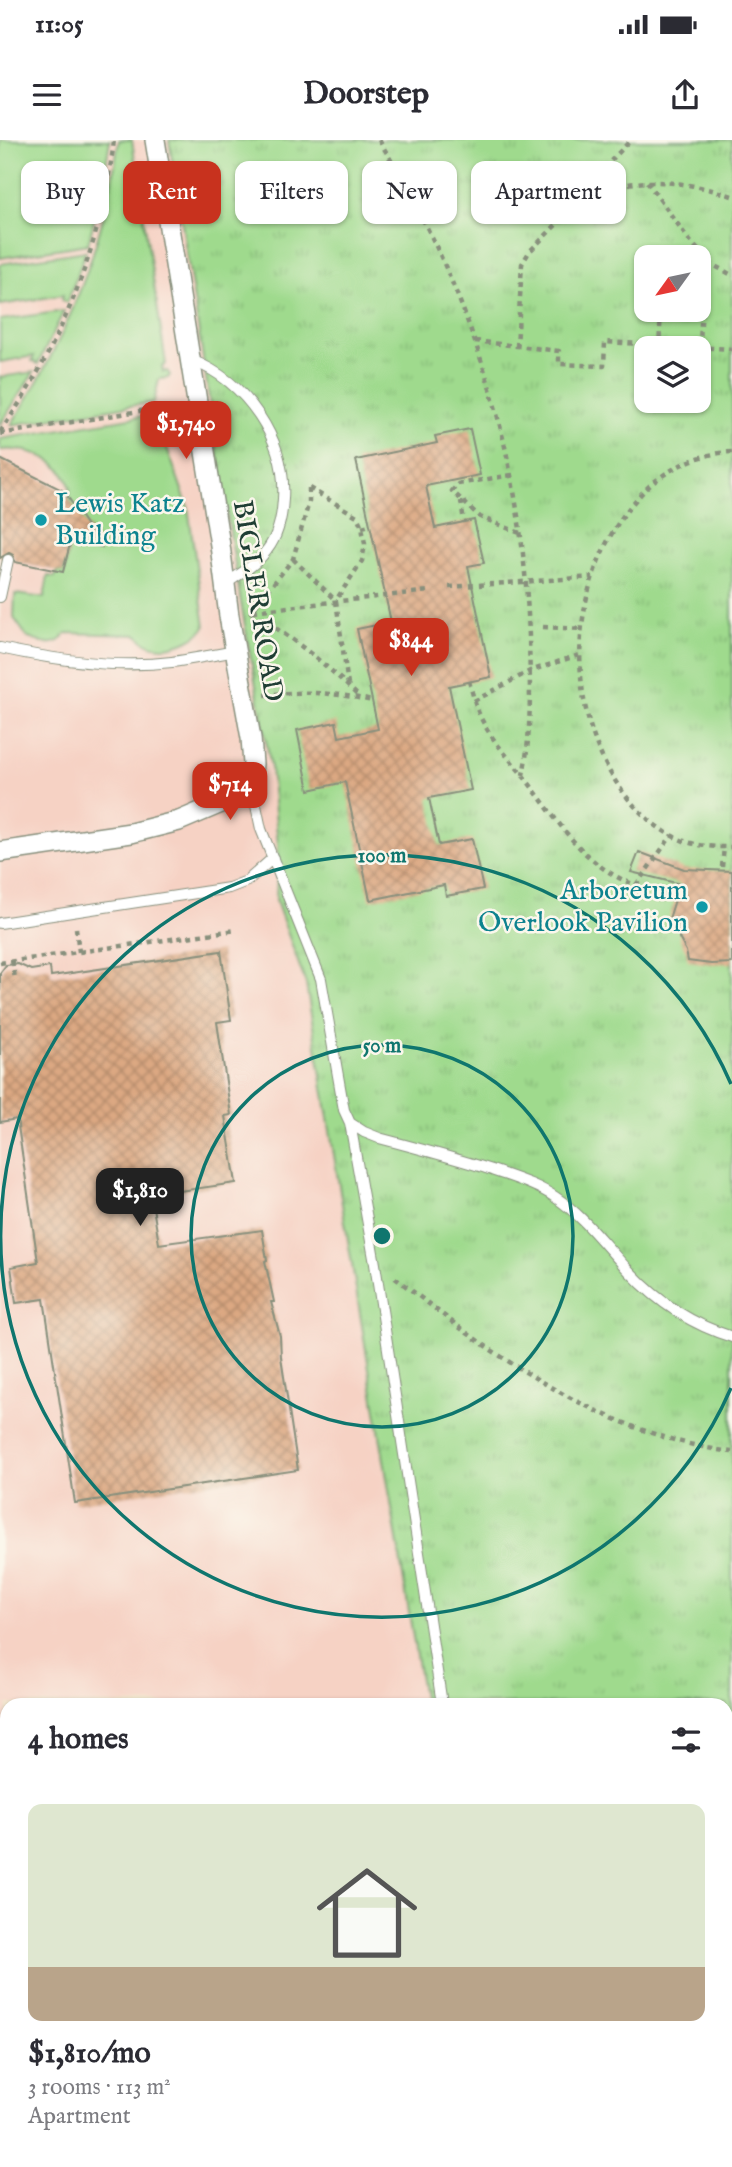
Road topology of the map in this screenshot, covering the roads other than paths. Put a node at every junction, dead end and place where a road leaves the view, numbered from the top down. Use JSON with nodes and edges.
{"nodes":[{"id":1,"x":155,"y":140,"type":"edge"},
{"id":2,"x":190,"y":360,"type":"junction"},
{"id":3,"x":8,"y":560,"type":"dead end"},
{"id":4,"x":225,"y":584,"type":"junction"},
{"id":5,"x":0,"y":597,"type":"edge"},
{"id":6,"x":0,"y":648,"type":"edge"},
{"id":7,"x":235,"y":651,"type":"junction"},
{"id":8,"x":251,"y":781,"type":"junction"},
{"id":9,"x":0,"y":852,"type":"edge"},
{"id":10,"x":273,"y":858,"type":"junction"},
{"id":11,"x":0,"y":923,"type":"edge"},
{"id":12,"x":351,"y":1123,"type":"junction"},
{"id":13,"x":732,"y":1337,"type":"edge"},
{"id":14,"x":441,"y":1698,"type":"edge"}],
"edges":[{"from":1,"to":2,"type":"street","name":"BIGLER ROAD"},
{"from":2,"to":4,"type":"street","name":"BIGLER ROAD"},
{"from":2,"to":4,"type":"lane"},
{"from":3,"to":5,"type":"lane"},
{"from":4,"to":7,"type":"street","name":"BIGLER ROAD"},
{"from":6,"to":7,"type":"lane"},
{"from":7,"to":8,"type":"street","name":"BIGLER ROAD"},
{"from":8,"to":9,"type":"street"},
{"from":8,"to":10,"type":"lane"},
{"from":10,"to":11,"type":"lane"},
{"from":10,"to":12,"type":"lane"},
{"from":12,"to":13,"type":"lane"},
{"from":12,"to":14,"type":"lane"}]}
